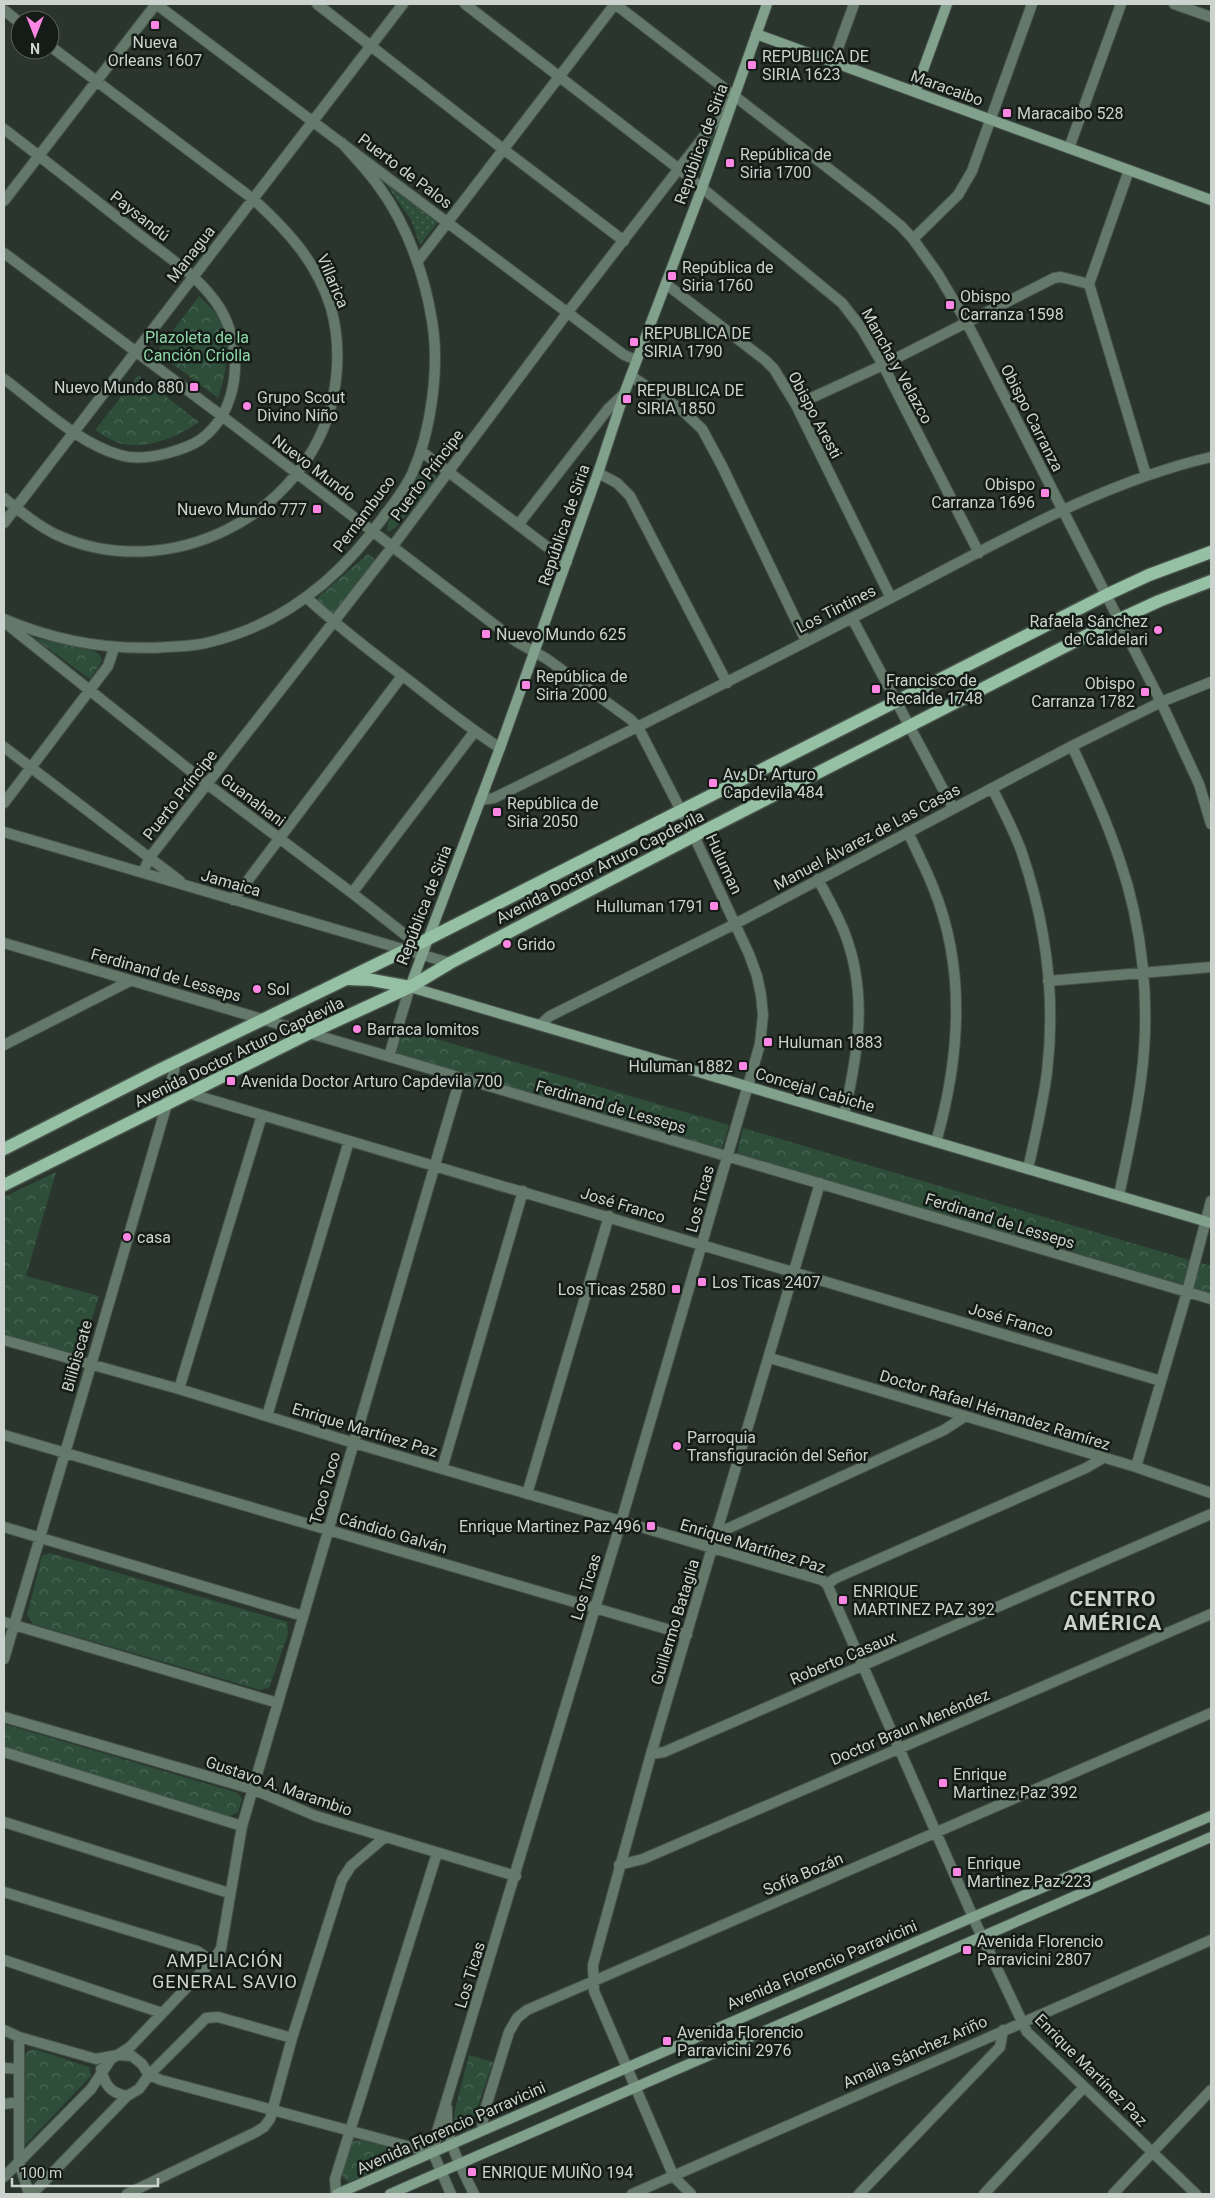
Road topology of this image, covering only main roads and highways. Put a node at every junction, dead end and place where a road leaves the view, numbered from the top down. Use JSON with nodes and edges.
{"nodes":[{"id":1,"x":947,"y":4,"type":"edge"},
{"id":2,"x":764,"y":5,"type":"edge"},
{"id":3,"x":756,"y":34,"type":"junction"},
{"id":4,"x":915,"y":92,"type":"junction"},
{"id":5,"x":1211,"y":200,"type":"edge"},
{"id":6,"x":1211,"y":552,"type":"edge"},
{"id":7,"x":1211,"y":581,"type":"edge"},
{"id":8,"x":417,"y":948,"type":"junction"},
{"id":9,"x":344,"y":979,"type":"junction"},
{"id":10,"x":410,"y":987,"type":"junction"},
{"id":11,"x":4,"y":1148,"type":"edge"},
{"id":12,"x":4,"y":1185,"type":"edge"},
{"id":13,"x":1209,"y":1222,"type":"edge"},
{"id":14,"x":1211,"y":1816,"type":"edge"},
{"id":15,"x":1211,"y":1837,"type":"edge"},
{"id":16,"x":336,"y":2194,"type":"edge"},
{"id":17,"x":390,"y":2194,"type":"edge"}],
"edges":[{"from":1,"to":4,"type":"main road"},
{"from":2,"to":3,"type":"main road","name":"República de Siria"},
{"from":3,"to":4,"type":"main road","name":"Maracaibo"},
{"from":3,"to":8,"type":"main road","name":"República de Siria"},
{"from":4,"to":5,"type":"main road","name":"Maracaibo"},
{"from":6,"to":8,"type":"main road","name":"Avenida Doctor Arturo Capdevila"},
{"from":7,"to":10,"type":"main road","name":"Avenida Doctor Arturo Capdevila"},
{"from":8,"to":9,"type":"main road","name":"Avenida Doctor Arturo Capdevila"},
{"from":8,"to":10,"type":"main road","name":"República de Siria"},
{"from":9,"to":10,"type":"main road"},
{"from":9,"to":11,"type":"main road","name":"Avenida Doctor Arturo Capdevila"},
{"from":10,"to":12,"type":"main road","name":"Avenida Doctor Arturo Capdevila"},
{"from":10,"to":13,"type":"main road","name":"Concejal Cabiche"},
{"from":14,"to":16,"type":"main road","name":"Avenida Florencio Parravicini"},
{"from":15,"to":17,"type":"main road"}]}
